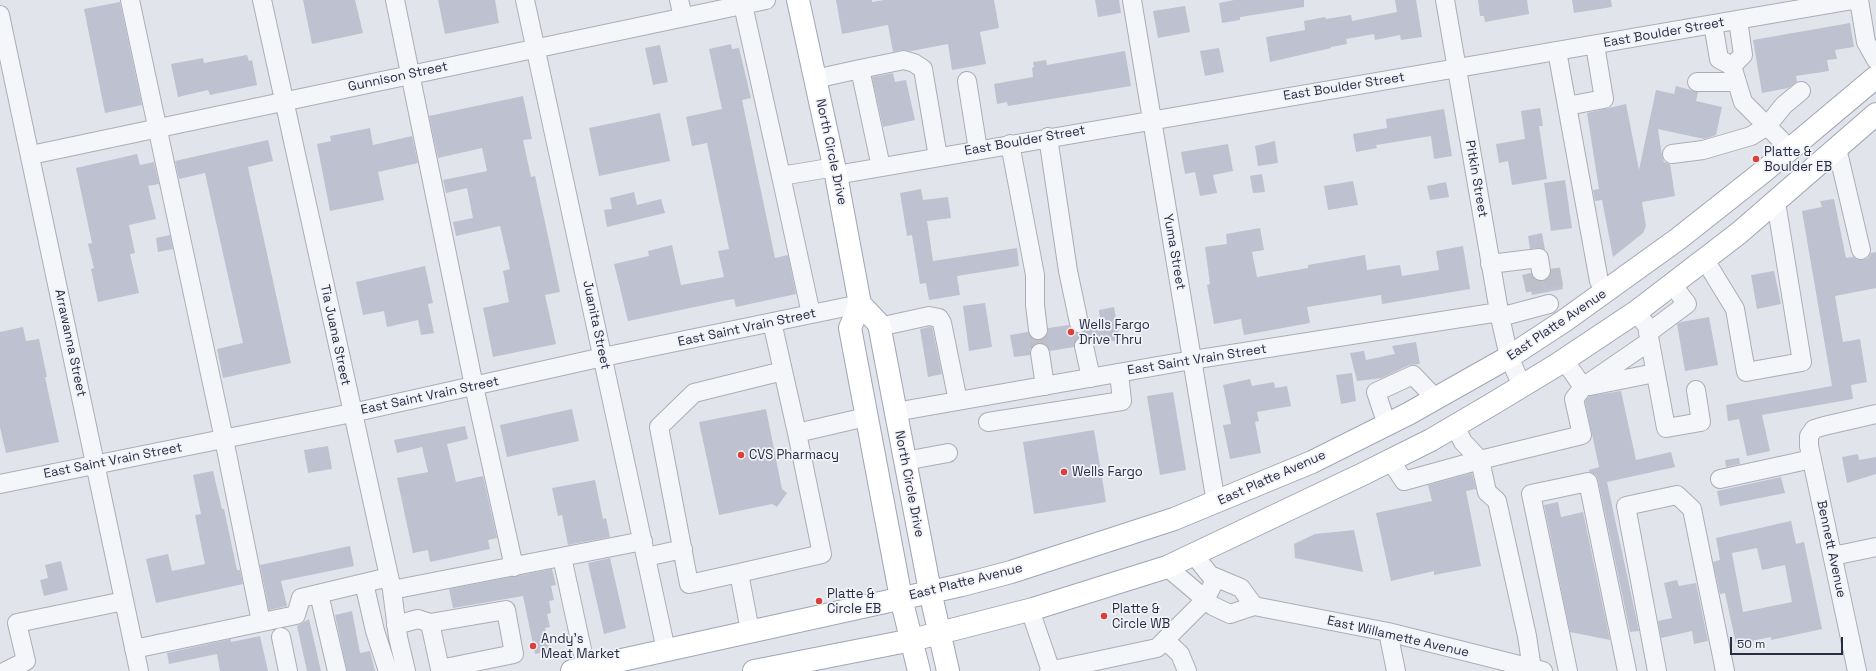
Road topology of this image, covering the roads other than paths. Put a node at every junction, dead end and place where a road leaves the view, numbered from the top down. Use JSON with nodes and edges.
{"nodes":[{"id":1,"x":130,"y":0,"type":"edge"},
{"id":2,"x":262,"y":0,"type":"edge"},
{"id":3,"x":395,"y":0,"type":"edge"},
{"id":4,"x":525,"y":0,"type":"edge"},
{"id":5,"x":798,"y":0,"type":"edge"},
{"id":6,"x":1132,"y":0,"type":"edge"},
{"id":7,"x":1445,"y":0,"type":"edge"},
{"id":8,"x":1853,"y":0,"type":"edge"},
{"id":9,"x":1859,"y":0,"type":"edge"},
{"id":10,"x":752,"y":2,"type":"edge"},
{"id":11,"x":681,"y":9,"type":"edge"},
{"id":12,"x":0,"y":15,"type":"edge"},
{"id":13,"x":1738,"y":20,"type":"junction"},
{"id":14,"x":1713,"y":24,"type":"junction"},
{"id":15,"x":1595,"y":45,"type":"junction"},
{"id":16,"x":536,"y":48,"type":"junction"},
{"id":17,"x":1556,"y":51,"type":"junction"},
{"id":18,"x":1876,"y":60,"type":"edge"},
{"id":19,"x":860,"y":69,"type":"junction"},
{"id":20,"x":1456,"y":69,"type":"junction"},
{"id":21,"x":411,"y":74,"type":"junction"},
{"id":22,"x":1735,"y":74,"type":"junction"},
{"id":23,"x":1876,"y":77,"type":"edge"},
{"id":24,"x":815,"y":79,"type":"junction"},
{"id":25,"x":967,"y":81,"type":"dead end"},
{"id":26,"x":1697,"y":82,"type":"dead end"},
{"id":27,"x":1801,"y":91,"type":"dead end"},
{"id":28,"x":284,"y":102,"type":"junction"},
{"id":29,"x":1567,"y":106,"type":"junction"},
{"id":30,"x":1876,"y":114,"type":"edge"},
{"id":31,"x":1151,"y":119,"type":"junction"},
{"id":32,"x":1767,"y":126,"type":"junction"},
{"id":33,"x":158,"y":128,"type":"junction"},
{"id":34,"x":1048,"y":137,"type":"junction"},
{"id":35,"x":1010,"y":144,"type":"junction"},
{"id":36,"x":1837,"y":148,"type":"junction"},
{"id":37,"x":978,"y":150,"type":"junction"},
{"id":38,"x":1789,"y":150,"type":"junction"},
{"id":39,"x":1672,"y":154,"type":"dead end"},
{"id":40,"x":30,"y":155,"type":"junction"},
{"id":41,"x":938,"y":156,"type":"junction"},
{"id":42,"x":881,"y":167,"type":"junction"},
{"id":43,"x":835,"y":171,"type":"junction"},
{"id":44,"x":781,"y":176,"type":"junction"},
{"id":45,"x":1776,"y":202,"type":"junction"},
{"id":46,"x":1861,"y":250,"type":"dead end"},
{"id":47,"x":1705,"y":260,"type":"junction"},
{"id":48,"x":1490,"y":264,"type":"junction"},
{"id":49,"x":1541,"y":269,"type":"tunnel mouth"},
{"id":50,"x":1672,"y":284,"type":"junction"},
{"id":51,"x":1608,"y":291,"type":"junction"},
{"id":52,"x":860,"y":304,"type":"junction"},
{"id":53,"x":1636,"y":312,"type":"junction"},
{"id":54,"x":811,"y":314,"type":"junction"},
{"id":55,"x":1499,"y":314,"type":"junction"},
{"id":56,"x":1564,"y":321,"type":"junction"},
{"id":57,"x":772,"y":322,"type":"junction"},
{"id":58,"x":1079,"y":323,"type":"tunnel mouth"},
{"id":59,"x":880,"y":327,"type":"junction"},
{"id":60,"x":1038,"y":330,"type":"tunnel mouth"},
{"id":61,"x":1649,"y":337,"type":"junction"},
{"id":62,"x":1084,"y":346,"type":"tunnel mouth"},
{"id":63,"x":1040,"y":353,"type":"tunnel mouth"},
{"id":64,"x":603,"y":357,"type":"junction"},
{"id":65,"x":1509,"y":357,"type":"junction"},
{"id":66,"x":1192,"y":360,"type":"junction"},
{"id":67,"x":1564,"y":360,"type":"junction"},
{"id":68,"x":783,"y":371,"type":"junction"},
{"id":69,"x":1119,"y":373,"type":"junction"},
{"id":70,"x":1655,"y":373,"type":"junction"},
{"id":71,"x":1091,"y":378,"type":"junction"},
{"id":72,"x":474,"y":386,"type":"junction"},
{"id":73,"x":1045,"y":386,"type":"junction"},
{"id":74,"x":1522,"y":386,"type":"junction"},
{"id":75,"x":1584,"y":387,"type":"junction"},
{"id":76,"x":1696,"y":390,"type":"dead end"},
{"id":77,"x":1436,"y":399,"type":"junction"},
{"id":78,"x":958,"y":401,"type":"junction"},
{"id":79,"x":895,"y":412,"type":"junction"},
{"id":80,"x":352,"y":413,"type":"junction"},
{"id":81,"x":1876,"y":414,"type":"edge"},
{"id":82,"x":866,"y":417,"type":"junction"},
{"id":83,"x":988,"y":422,"type":"dead end"},
{"id":84,"x":1387,"y":425,"type":"junction"},
{"id":85,"x":1455,"y":426,"type":"junction"},
{"id":86,"x":797,"y":433,"type":"junction"},
{"id":87,"x":224,"y":439,"type":"junction"},
{"id":88,"x":948,"y":453,"type":"dead end"},
{"id":89,"x":1812,"y":459,"type":"junction"},
{"id":90,"x":1390,"y":460,"type":"junction"},
{"id":91,"x":1480,"y":460,"type":"junction"},
{"id":92,"x":905,"y":461,"type":"junction"},
{"id":93,"x":96,"y":465,"type":"junction"},
{"id":94,"x":1720,"y":478,"type":"dead end"},
{"id":95,"x":0,"y":484,"type":"edge"},
{"id":96,"x":1216,"y":503,"type":"junction"},
{"id":97,"x":1876,"y":547,"type":"edge"},
{"id":98,"x":644,"y":549,"type":"junction"},
{"id":99,"x":683,"y":549,"type":"junction"},
{"id":100,"x":1194,"y":554,"type":"junction"},
{"id":101,"x":1833,"y":556,"type":"junction"},
{"id":102,"x":562,"y":557,"type":"junction"},
{"id":103,"x":514,"y":567,"type":"junction"},
{"id":104,"x":1167,"y":567,"type":"junction"},
{"id":105,"x":740,"y":573,"type":"junction"},
{"id":106,"x":1216,"y":578,"type":"junction"},
{"id":107,"x":364,"y":583,"type":"junction"},
{"id":108,"x":390,"y":584,"type":"junction"},
{"id":109,"x":930,"y":591,"type":"junction"},
{"id":110,"x":319,"y":594,"type":"junction"},
{"id":111,"x":901,"y":598,"type":"junction"},
{"id":112,"x":1205,"y":600,"type":"junction"},
{"id":113,"x":124,"y":601,"type":"junction"},
{"id":114,"x":1254,"y":606,"type":"junction"},
{"id":115,"x":1030,"y":610,"type":"junction"},
{"id":116,"x":260,"y":622,"type":"junction"},
{"id":117,"x":430,"y":623,"type":"junction"},
{"id":118,"x":397,"y":631,"type":"junction"},
{"id":119,"x":750,"y":631,"type":"junction"},
{"id":120,"x":941,"y":632,"type":"junction"},
{"id":121,"x":1388,"y":632,"type":"junction"},
{"id":122,"x":281,"y":637,"type":"dead end"},
{"id":123,"x":912,"y":640,"type":"junction"},
{"id":124,"x":1165,"y":640,"type":"junction"},
{"id":125,"x":379,"y":641,"type":"junction"},
{"id":126,"x":134,"y":649,"type":"junction"},
{"id":127,"x":666,"y":650,"type":"junction"},
{"id":128,"x":820,"y":665,"type":"edge"},
{"id":129,"x":579,"y":669,"type":"edge"},
{"id":130,"x":1531,"y":669,"type":"edge"},
{"id":131,"x":764,"y":670,"type":"edge"},
{"id":132,"x":6,"y":671,"type":"edge"},
{"id":133,"x":139,"y":671,"type":"edge"},
{"id":134,"x":288,"y":671,"type":"edge"},
{"id":135,"x":337,"y":671,"type":"edge"},
{"id":136,"x":388,"y":671,"type":"edge"},
{"id":137,"x":406,"y":671,"type":"edge"},
{"id":138,"x":918,"y":671,"type":"edge"},
{"id":139,"x":948,"y":671,"type":"edge"},
{"id":140,"x":1050,"y":671,"type":"edge"},
{"id":141,"x":1187,"y":671,"type":"edge"},
{"id":142,"x":1396,"y":671,"type":"edge"},
{"id":143,"x":1568,"y":671,"type":"edge"},
{"id":144,"x":1627,"y":671,"type":"edge"},
{"id":145,"x":1657,"y":671,"type":"edge"},
{"id":146,"x":1725,"y":671,"type":"edge"},
{"id":147,"x":1857,"y":671,"type":"edge"}],
"edges":[{"from":1,"to":33,"type":"street"},
{"from":2,"to":28,"type":"street","name":"Tia Juana Street"},
{"from":3,"to":21,"type":"street"},
{"from":4,"to":16,"type":"street","name":"Juanita Street"},
{"from":5,"to":24,"type":"main road","name":"North Circle Drive"},
{"from":6,"to":31,"type":"street","name":"Yuma Street"},
{"from":7,"to":20,"type":"street","name":"Pitkin Street"},
{"from":8,"to":13,"type":"street","name":"East Boulder Street"},
{"from":9,"to":18,"type":"street"},
{"from":10,"to":11,"type":"street","name":"Gunnison Street"},
{"from":10,"to":44,"type":"street"},
{"from":11,"to":16,"type":"street","name":"Gunnison Street"},
{"from":12,"to":40,"type":"street","name":"Arrawanna Street"},
{"from":13,"to":14,"type":"street","name":"East Boulder Street"},
{"from":13,"to":22,"type":"street"},
{"from":14,"to":15,"type":"street","name":"East Boulder Street"},
{"from":14,"to":22,"type":"street"},
{"from":15,"to":17,"type":"street","name":"East Boulder Street"},
{"from":15,"to":29,"type":"street"},
{"from":16,"to":21,"type":"street","name":"Gunnison Street"},
{"from":16,"to":64,"type":"street","name":"Juanita Street"},
{"from":17,"to":20,"type":"street","name":"East Boulder Street"},
{"from":17,"to":29,"type":"street"},
{"from":19,"to":24,"type":"street"},
{"from":19,"to":41,"type":"street"},
{"from":19,"to":42,"type":"street"},
{"from":20,"to":31,"type":"street","name":"East Boulder Street"},
{"from":20,"to":48,"type":"street","name":"Pitkin Street"},
{"from":21,"to":28,"type":"street","name":"Gunnison Street"},
{"from":21,"to":72,"type":"street"},
{"from":22,"to":26,"type":"street"},
{"from":22,"to":32,"type":"street"},
{"from":23,"to":38,"type":"main road","name":"East Platte Avenue"},
{"from":24,"to":43,"type":"main road","name":"North Circle Drive"},
{"from":25,"to":37,"type":"street"},
{"from":27,"to":32,"type":"street"},
{"from":28,"to":33,"type":"street","name":"Gunnison Street"},
{"from":28,"to":80,"type":"street","name":"Tia Juana Street"},
{"from":29,"to":51,"type":"street"},
{"from":30,"to":36,"type":"main road"},
{"from":31,"to":34,"type":"street","name":"East Boulder Street"},
{"from":31,"to":66,"type":"street","name":"Yuma Street"},
{"from":32,"to":38,"type":"street"},
{"from":32,"to":39,"type":"street"},
{"from":33,"to":40,"type":"street","name":"Gunnison Street"},
{"from":33,"to":87,"type":"street"},
{"from":34,"to":35,"type":"street","name":"East Boulder Street"},
{"from":34,"to":58,"type":"street"},
{"from":35,"to":37,"type":"street","name":"East Boulder Street"},
{"from":35,"to":60,"type":"street"},
{"from":36,"to":45,"type":"main road"},
{"from":36,"to":46,"type":"street"},
{"from":37,"to":41,"type":"street","name":"East Boulder Street"},
{"from":38,"to":51,"type":"main road","name":"East Platte Avenue"},
{"from":40,"to":93,"type":"street","name":"Arrawanna Street"},
{"from":41,"to":42,"type":"street","name":"East Boulder Street"},
{"from":42,"to":43,"type":"street","name":"East Boulder Street"},
{"from":43,"to":44,"type":"street","name":"East Boulder Street"},
{"from":43,"to":52,"type":"main road","name":"North Circle Drive"},
{"from":44,"to":54,"type":"street"},
{"from":45,"to":47,"type":"main road"},
{"from":45,"to":47,"type":"street"},
{"from":47,"to":50,"type":"main road"},
{"from":48,"to":49,"type":"street"},
{"from":48,"to":55,"type":"street","name":"Pitkin Street"},
{"from":50,"to":53,"type":"main road"},
{"from":50,"to":61,"type":"street"},
{"from":51,"to":56,"type":"main road","name":"East Platte Avenue"},
{"from":52,"to":54,"type":"street","name":"East Saint Vrain Street"},
{"from":52,"to":59,"type":"main road","name":"North Circle Drive"},
{"from":52,"to":82,"type":"main road"},
{"from":53,"to":61,"type":"street"},
{"from":53,"to":67,"type":"main road"},
{"from":54,"to":57,"type":"street","name":"East Saint Vrain Street"},
{"from":55,"to":56,"type":"street","name":"East Saint Vrain Street"},
{"from":55,"to":65,"type":"street","name":"Pitkin Street"},
{"from":55,"to":66,"type":"street","name":"East Saint Vrain Street"},
{"from":56,"to":65,"type":"main road","name":"East Platte Avenue"},
{"from":57,"to":64,"type":"street","name":"East Saint Vrain Street"},
{"from":57,"to":68,"type":"street"},
{"from":59,"to":78,"type":"street"},
{"from":59,"to":79,"type":"main road","name":"North Circle Drive"},
{"from":61,"to":70,"type":"street"},
{"from":61,"to":75,"type":"street"},
{"from":62,"to":71,"type":"street"},
{"from":63,"to":73,"type":"street"},
{"from":64,"to":72,"type":"street","name":"East Saint Vrain Street"},
{"from":64,"to":98,"type":"street","name":"Juanita Street"},
{"from":65,"to":74,"type":"street","name":"Pitkin Street"},
{"from":65,"to":77,"type":"main road","name":"East Platte Avenue"},
{"from":66,"to":69,"type":"street","name":"East Saint Vrain Street"},
{"from":66,"to":96,"type":"street","name":"Yuma Street"},
{"from":67,"to":74,"type":"main road"},
{"from":67,"to":75,"type":"street"},
{"from":68,"to":86,"type":"street"},
{"from":68,"to":99,"type":"street"},
{"from":69,"to":71,"type":"street","name":"East Saint Vrain Street"},
{"from":69,"to":83,"type":"street"},
{"from":70,"to":75,"type":"street"},
{"from":70,"to":76,"type":"street"},
{"from":71,"to":73,"type":"street","name":"East Saint Vrain Street"},
{"from":72,"to":80,"type":"street","name":"East Saint Vrain Street"},
{"from":72,"to":103,"type":"street"},
{"from":73,"to":78,"type":"street","name":"East Saint Vrain Street"},
{"from":74,"to":85,"type":"main road"},
{"from":75,"to":91,"type":"street"},
{"from":77,"to":84,"type":"main road","name":"East Platte Avenue"},
{"from":77,"to":84,"type":"street"},
{"from":78,"to":79,"type":"street","name":"East Saint Vrain Street"},
{"from":79,"to":92,"type":"main road","name":"North Circle Drive"},
{"from":80,"to":87,"type":"street","name":"East Saint Vrain Street"},
{"from":80,"to":108,"type":"street","name":"Tia Juana Street"},
{"from":81,"to":89,"type":"street","name":"Bennett Avenue"},
{"from":82,"to":86,"type":"street"},
{"from":82,"to":111,"type":"main road"},
{"from":84,"to":96,"type":"main road","name":"East Platte Avenue"},
{"from":85,"to":90,"type":"main road"},
{"from":85,"to":91,"type":"street"},
{"from":86,"to":105,"type":"street"},
{"from":87,"to":93,"type":"street","name":"East Saint Vrain Street"},
{"from":87,"to":116,"type":"street"},
{"from":88,"to":92,"type":"street"},
{"from":89,"to":94,"type":"street"},
{"from":89,"to":101,"type":"street","name":"Bennett Avenue"},
{"from":90,"to":91,"type":"street"},
{"from":90,"to":100,"type":"main road"},
{"from":91,"to":130,"type":"street"},
{"from":92,"to":109,"type":"main road","name":"North Circle Drive"},
{"from":93,"to":95,"type":"street","name":"East Saint Vrain Street"},
{"from":93,"to":113,"type":"street","name":"Arrawanna Street"},
{"from":96,"to":109,"type":"main road","name":"East Platte Avenue"},
{"from":97,"to":101,"type":"street"},
{"from":98,"to":99,"type":"street"},
{"from":98,"to":102,"type":"street"},
{"from":98,"to":127,"type":"street","name":"Juanita Street"},
{"from":99,"to":105,"type":"street"},
{"from":100,"to":104,"type":"main road"},
{"from":100,"to":106,"type":"street"},
{"from":101,"to":147,"type":"street","name":"Bennett Avenue"},
{"from":102,"to":103,"type":"street"},
{"from":102,"to":129,"type":"street"},
{"from":103,"to":108,"type":"street"},
{"from":104,"to":112,"type":"street","name":"East Willamette Avenue"},
{"from":104,"to":115,"type":"main road"},
{"from":105,"to":119,"type":"street"},
{"from":106,"to":112,"type":"street"},
{"from":106,"to":114,"type":"street"},
{"from":107,"to":108,"type":"street"},
{"from":107,"to":110,"type":"street"},
{"from":107,"to":125,"type":"street"},
{"from":108,"to":118,"type":"street","name":"Tia Juana Street"},
{"from":109,"to":111,"type":"main road","name":"East Platte Avenue"},
{"from":109,"to":120,"type":"main road","name":"North Circle Drive"},
{"from":110,"to":116,"type":"street"},
{"from":110,"to":135,"type":"street"},
{"from":111,"to":119,"type":"main road","name":"East Platte Avenue"},
{"from":111,"to":123,"type":"main road"},
{"from":112,"to":114,"type":"street","name":"East Willamette Avenue"},
{"from":112,"to":124,"type":"street"},
{"from":113,"to":126,"type":"street","name":"Arrawanna Street"},
{"from":113,"to":132,"type":"street"},
{"from":114,"to":121,"type":"street","name":"East Willamette Avenue"},
{"from":115,"to":120,"type":"main road"},
{"from":115,"to":140,"type":"street"},
{"from":116,"to":126,"type":"street"},
{"from":117,"to":117,"type":"street"},
{"from":117,"to":118,"type":"street"},
{"from":118,"to":125,"type":"street"},
{"from":118,"to":137,"type":"street","name":"Tia Juana Street"},
{"from":119,"to":127,"type":"main road","name":"East Platte Avenue"},
{"from":120,"to":123,"type":"main road"},
{"from":120,"to":139,"type":"main road","name":"North Circle Drive"},
{"from":121,"to":130,"type":"street","name":"East Willamette Avenue"},
{"from":121,"to":142,"type":"street"},
{"from":122,"to":134,"type":"street"},
{"from":123,"to":128,"type":"main road"},
{"from":123,"to":138,"type":"main road"},
{"from":124,"to":140,"type":"street"},
{"from":124,"to":141,"type":"street"},
{"from":125,"to":136,"type":"street"},
{"from":126,"to":133,"type":"street","name":"Arrawanna Street"},
{"from":127,"to":129,"type":"main road","name":"East Platte Avenue"},
{"from":128,"to":131,"type":"main road"},
{"from":143,"to":144,"type":"street"},
{"from":145,"to":146,"type":"street"}]}
